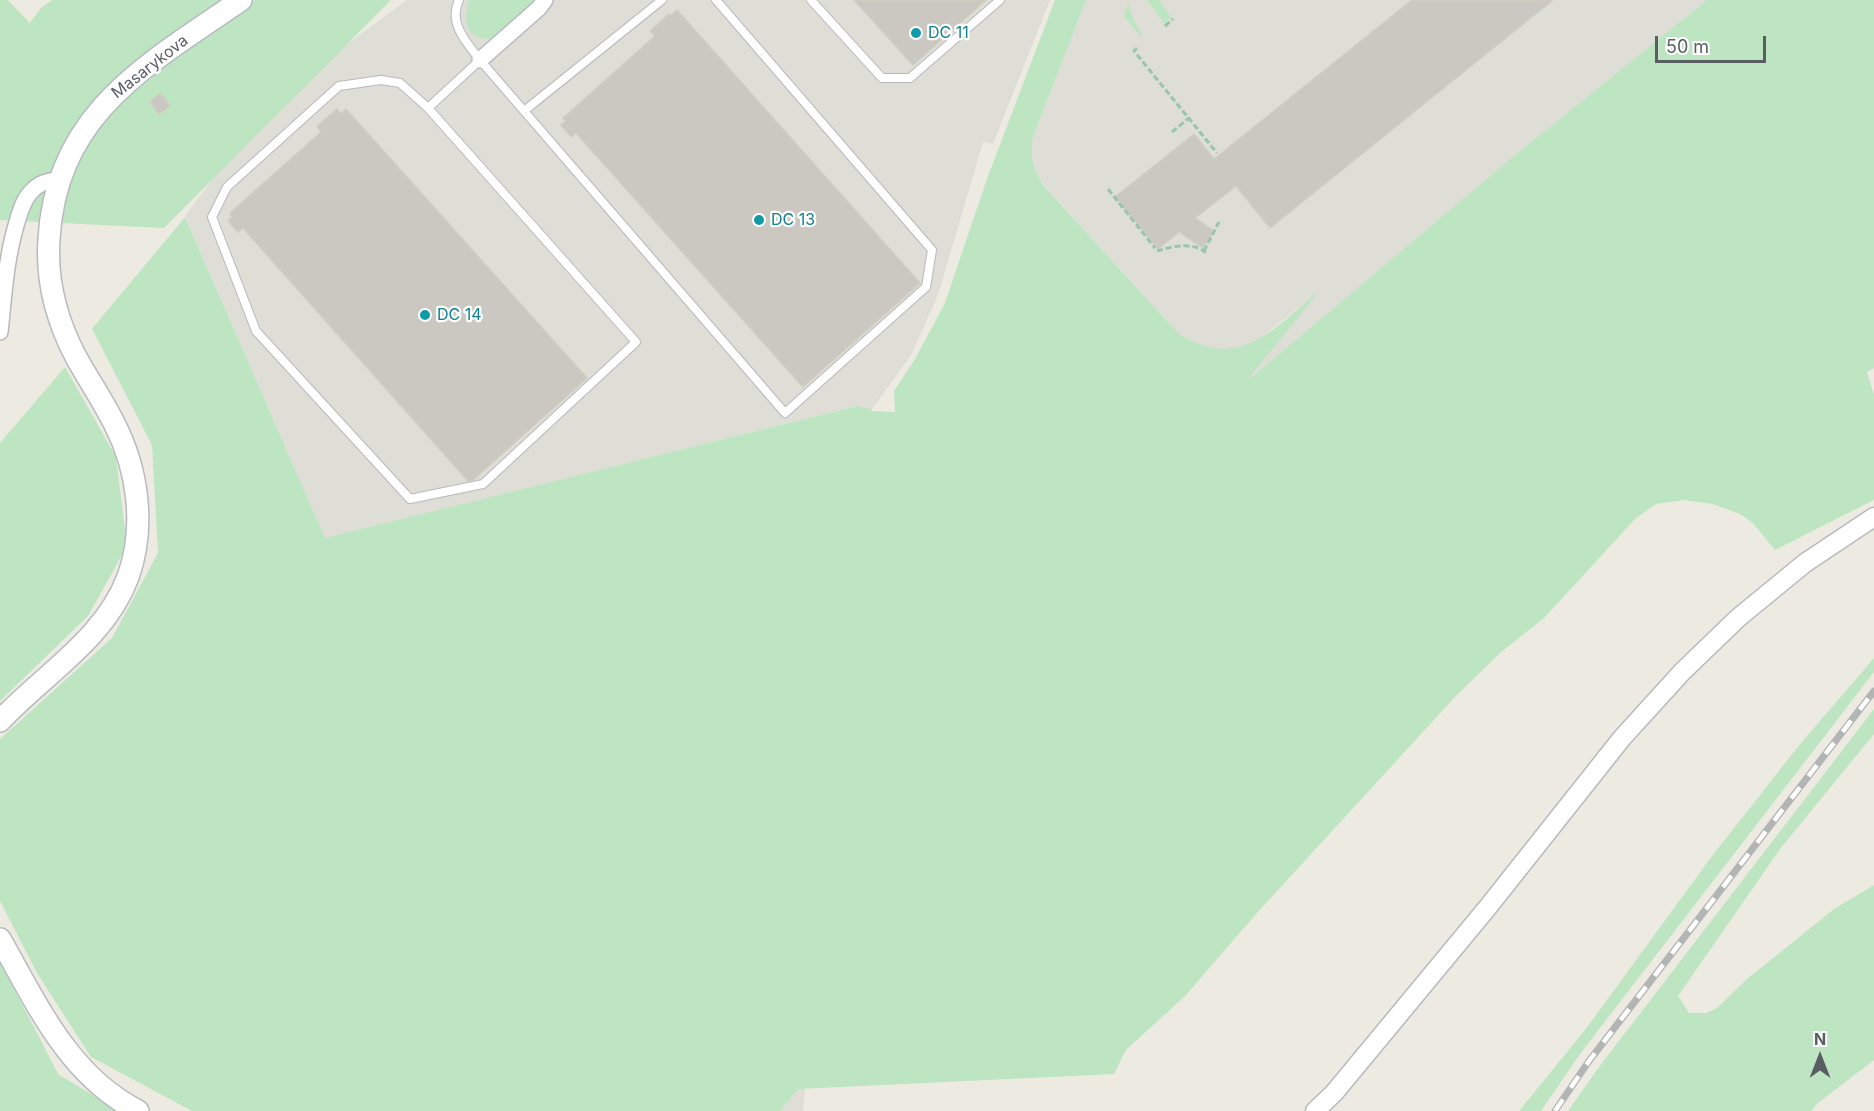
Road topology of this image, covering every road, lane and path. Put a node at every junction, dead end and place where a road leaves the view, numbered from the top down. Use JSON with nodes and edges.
{"nodes":[{"id":1,"x":241,"y":0,"type":"edge"},
{"id":2,"x":459,"y":0,"type":"edge"},
{"id":3,"x":545,"y":0,"type":"edge"},
{"id":4,"x":662,"y":0,"type":"edge"},
{"id":5,"x":716,"y":0,"type":"edge"},
{"id":6,"x":811,"y":0,"type":"edge"},
{"id":7,"x":1000,"y":0,"type":"edge"},
{"id":8,"x":1173,"y":19,"type":"dead end"},
{"id":9,"x":1165,"y":26,"type":"dead end"},
{"id":10,"x":1137,"y":48,"type":"dead end"},
{"id":11,"x":480,"y":60,"type":"junction"},
{"id":12,"x":428,"y":108,"type":"junction"},
{"id":13,"x":524,"y":111,"type":"junction"},
{"id":14,"x":1188,"y":118,"type":"junction"},
{"id":15,"x":1172,"y":132,"type":"dead end"},
{"id":16,"x":1216,"y":153,"type":"dead end"},
{"id":17,"x":58,"y":180,"type":"junction"},
{"id":18,"x":1108,"y":189,"type":"dead end"},
{"id":19,"x":1219,"y":222,"type":"dead end"},
{"id":20,"x":0,"y":332,"type":"edge"},
{"id":21,"x":1874,"y":517,"type":"edge"},
{"id":22,"x":0,"y":722,"type":"edge"},
{"id":23,"x":0,"y":939,"type":"edge"},
{"id":24,"x":138,"y":1111,"type":"edge"},
{"id":25,"x":1315,"y":1111,"type":"edge"}],
"edges":[{"from":1,"to":17,"type":"main road","name":"Masarykova"},
{"from":2,"to":11,"type":"lane"},
{"from":3,"to":11,"type":"street"},
{"from":4,"to":13,"type":"lane"},
{"from":5,"to":13,"type":"lane"},
{"from":6,"to":7,"type":"lane"},
{"from":8,"to":9,"type":"path"},
{"from":10,"to":14,"type":"path"},
{"from":11,"to":12,"type":"lane"},
{"from":11,"to":13,"type":"lane"},
{"from":12,"to":12,"type":"lane"},
{"from":14,"to":15,"type":"path"},
{"from":14,"to":16,"type":"path"},
{"from":17,"to":20,"type":"street"},
{"from":17,"to":22,"type":"main road","name":"Masarykova"},
{"from":18,"to":19,"type":"path"},
{"from":21,"to":25,"type":"street"},
{"from":23,"to":24,"type":"main road"}]}
